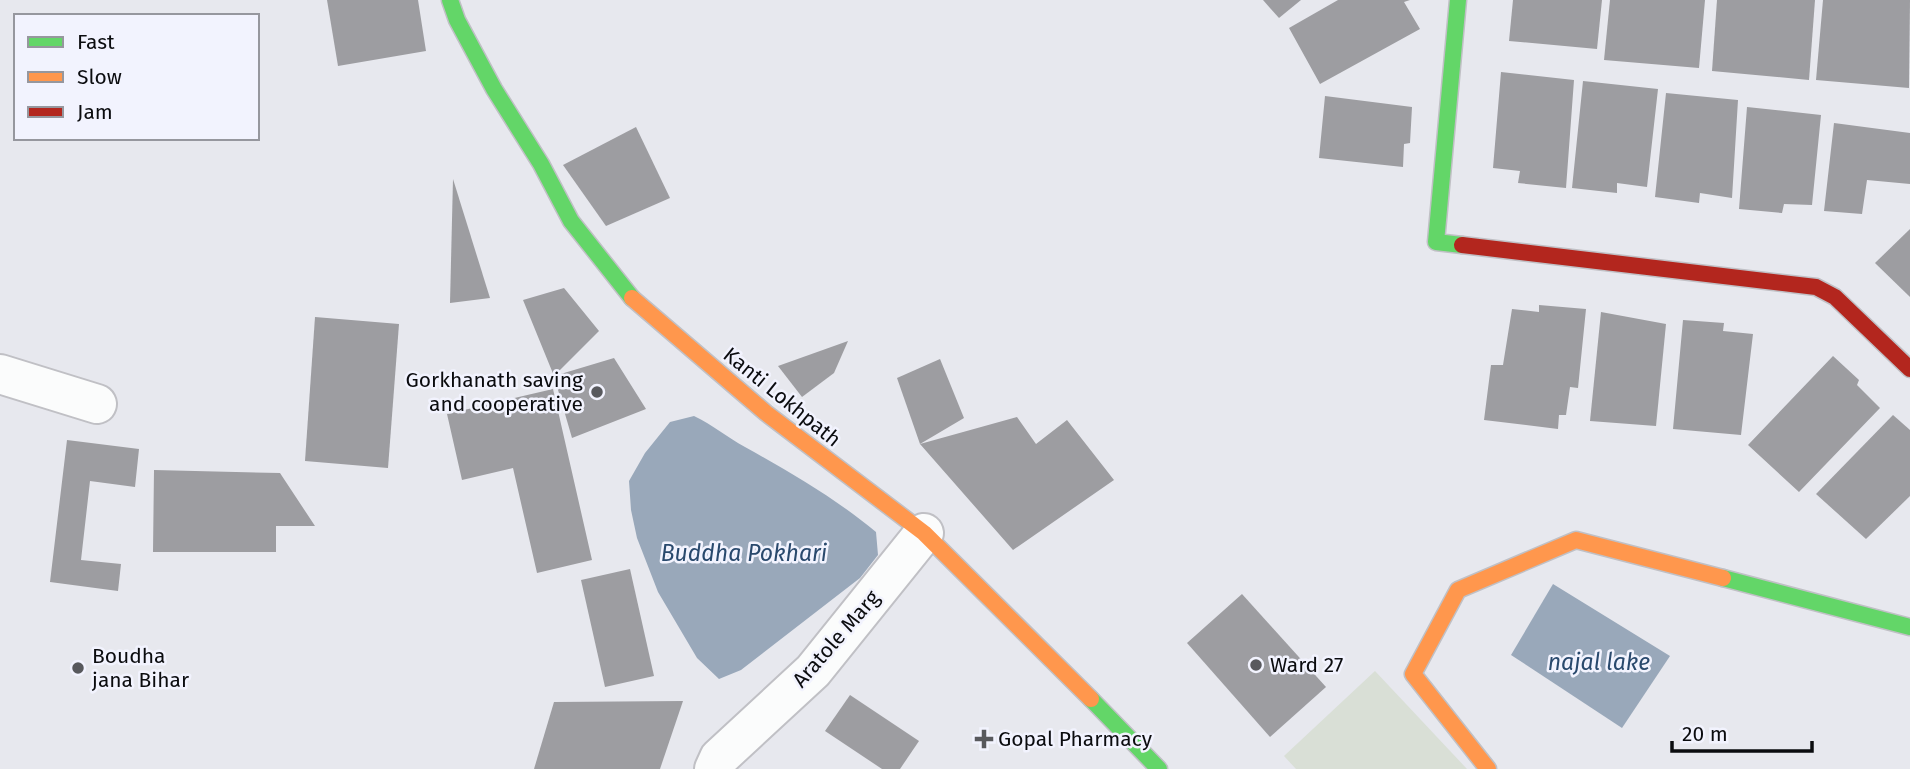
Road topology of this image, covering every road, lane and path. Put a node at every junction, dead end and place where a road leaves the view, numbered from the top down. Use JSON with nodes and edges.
{"nodes":[{"id":1,"x":450,"y":0,"type":"edge"},
{"id":2,"x":1458,"y":0,"type":"edge"},
{"id":3,"x":1910,"y":369,"type":"edge"},
{"id":4,"x":0,"y":374,"type":"edge"},
{"id":5,"x":97,"y":404,"type":"dead end"},
{"id":6,"x":924,"y":533,"type":"junction"},
{"id":7,"x":1910,"y":627,"type":"edge"},
{"id":8,"x":714,"y":769,"type":"edge"},
{"id":9,"x":1159,"y":769,"type":"edge"},
{"id":10,"x":1488,"y":769,"type":"edge"}],
"edges":[{"from":1,"to":6,"type":"street","name":"Kanti Lokhpath"},
{"from":2,"to":3,"type":"street"},
{"from":4,"to":5,"type":"street"},
{"from":6,"to":8,"type":"street","name":"Aratole Marg"},
{"from":6,"to":9,"type":"street","name":"Kanti Lokhpath"},
{"from":7,"to":10,"type":"street"}]}
